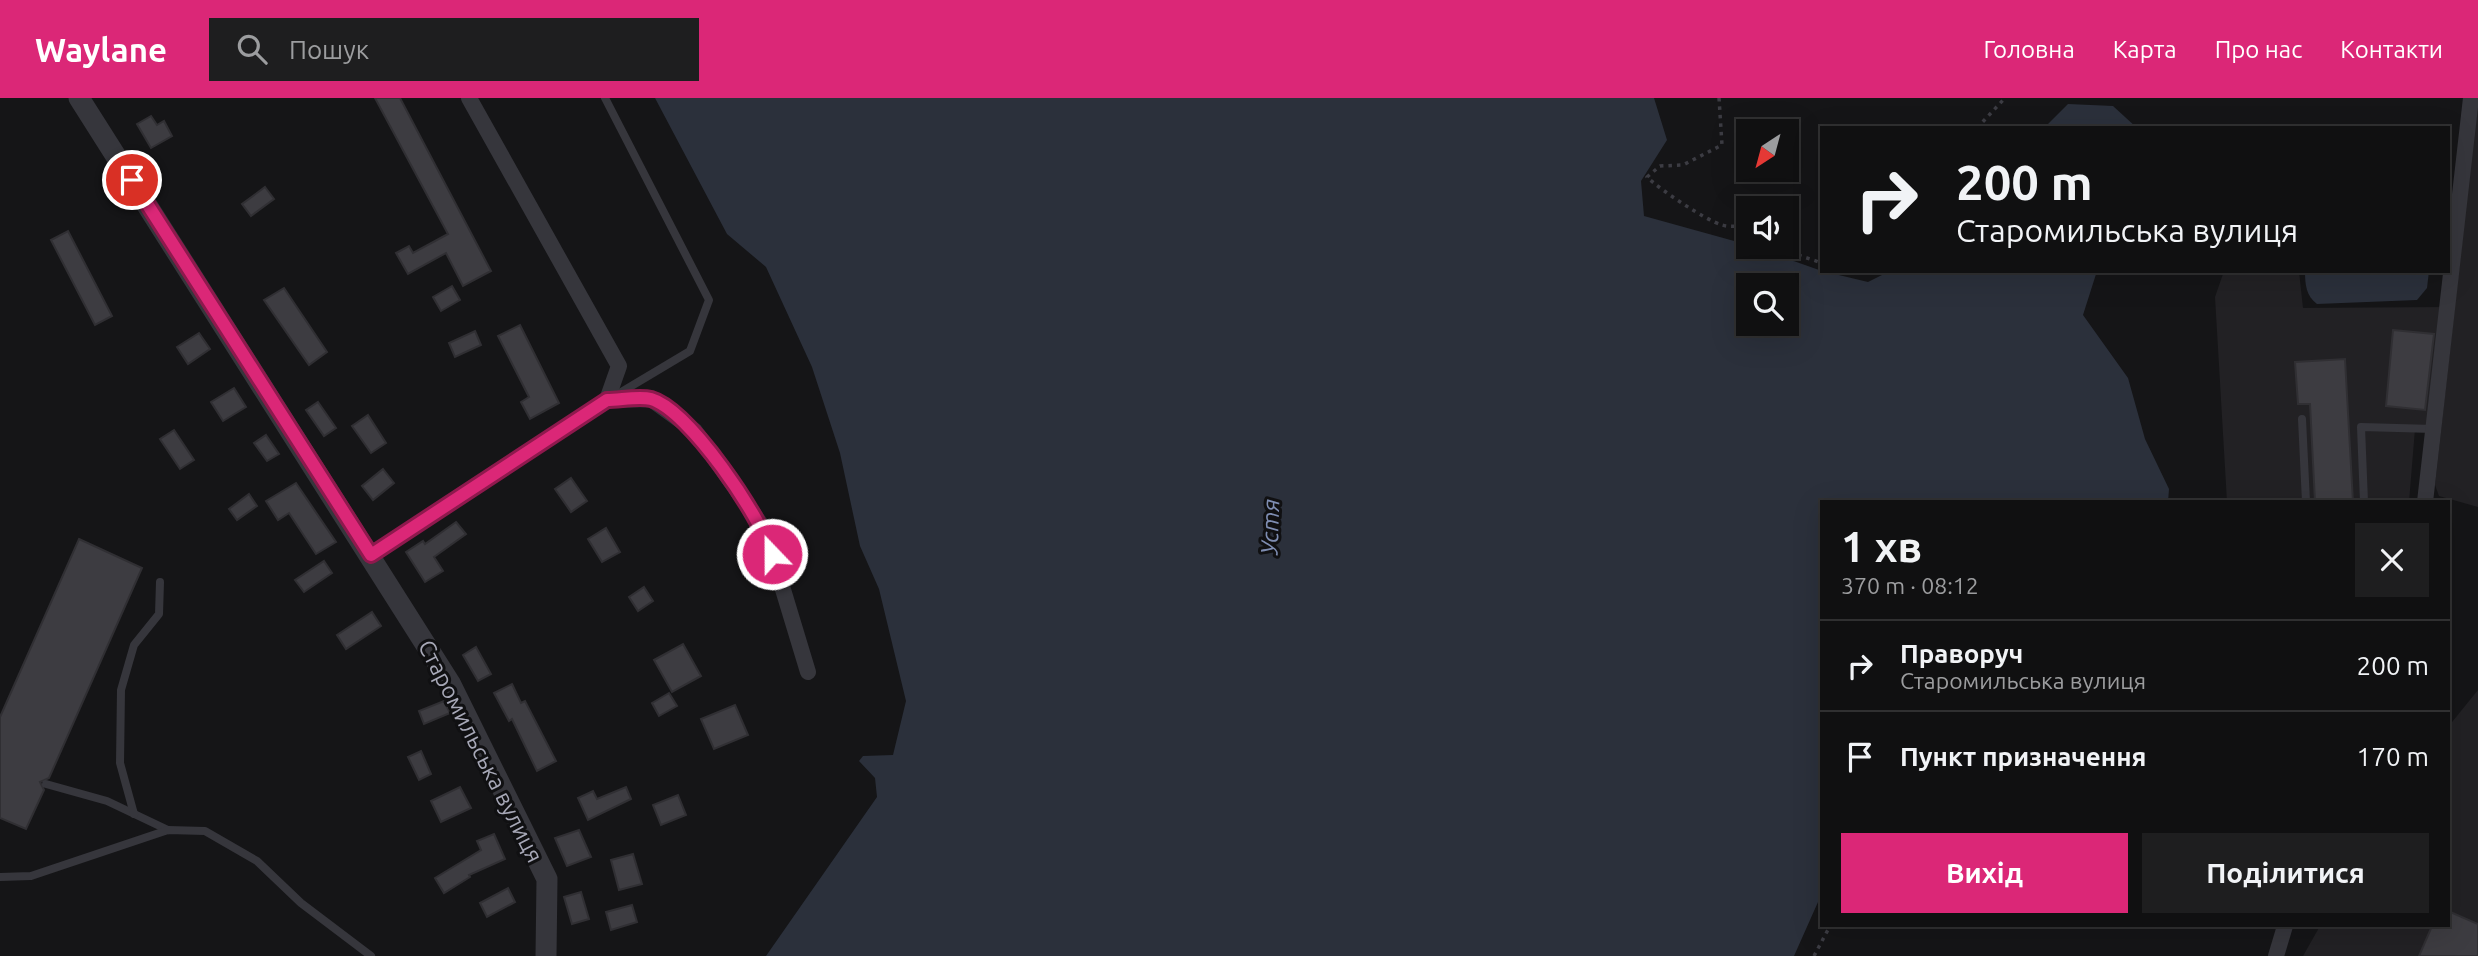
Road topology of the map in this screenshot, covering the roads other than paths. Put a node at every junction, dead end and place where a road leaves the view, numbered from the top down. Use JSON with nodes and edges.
{"nodes":[{"id":1,"x":79,"y":98,"type":"edge"},
{"id":2,"x":470,"y":98,"type":"edge"},
{"id":3,"x":605,"y":98,"type":"edge"},
{"id":4,"x":2471,"y":98,"type":"edge"},
{"id":5,"x":607,"y":400,"type":"junction"},
{"id":6,"x":2302,"y":419,"type":"dead end"},
{"id":7,"x":2434,"y":429,"type":"junction"},
{"id":8,"x":2306,"y":500,"type":"edge"},
{"id":9,"x":2364,"y":500,"type":"edge"},
{"id":10,"x":2425,"y":500,"type":"edge"},
{"id":11,"x":371,"y":555,"type":"junction"},
{"id":12,"x":160,"y":582,"type":"dead end"},
{"id":13,"x":808,"y":672,"type":"dead end"},
{"id":14,"x":46,"y":784,"type":"dead end"},
{"id":15,"x":134,"y":814,"type":"junction"},
{"id":16,"x":168,"y":830,"type":"junction"},
{"id":17,"x":0,"y":877,"type":"edge"},
{"id":18,"x":2285,"y":927,"type":"edge"},
{"id":19,"x":370,"y":956,"type":"edge"},
{"id":20,"x":547,"y":956,"type":"edge"},
{"id":21,"x":2276,"y":956,"type":"edge"}],
"edges":[{"from":1,"to":11,"type":"street","name":"Старомильська вулиця"},
{"from":2,"to":5,"type":"street"},
{"from":3,"to":5,"type":"lane"},
{"from":4,"to":7,"type":"street"},
{"from":5,"to":11,"type":"street"},
{"from":5,"to":13,"type":"street"},
{"from":6,"to":8,"type":"lane"},
{"from":7,"to":9,"type":"lane"},
{"from":7,"to":10,"type":"street"},
{"from":11,"to":20,"type":"street","name":"Старомильська вулиця"},
{"from":12,"to":15,"type":"lane"},
{"from":14,"to":15,"type":"lane"},
{"from":15,"to":16,"type":"lane"},
{"from":16,"to":17,"type":"lane"},
{"from":16,"to":19,"type":"lane"},
{"from":18,"to":21,"type":"street"}]}
